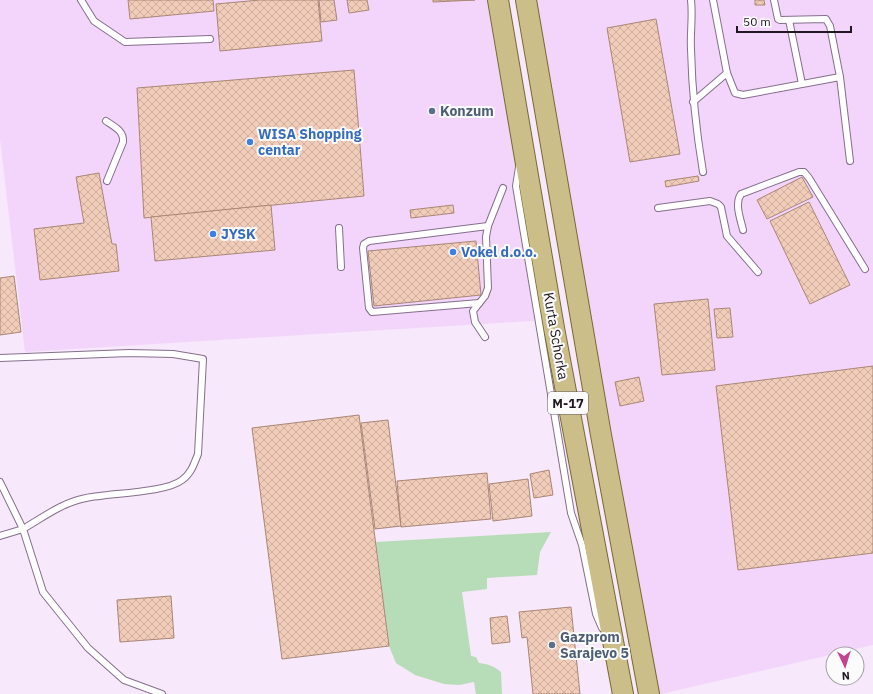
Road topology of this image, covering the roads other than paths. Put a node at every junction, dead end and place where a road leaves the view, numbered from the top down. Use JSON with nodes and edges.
{"nodes":[{"id":1,"x":80,"y":0,"type":"edge"},
{"id":2,"x":498,"y":0,"type":"edge"},
{"id":3,"x":526,"y":0,"type":"edge"},
{"id":4,"x":691,"y":0,"type":"edge"},
{"id":5,"x":713,"y":0,"type":"edge"},
{"id":6,"x":774,"y":0,"type":"edge"},
{"id":7,"x":789,"y":20,"type":"junction"},
{"id":8,"x":210,"y":39,"type":"dead end"},
{"id":9,"x":727,"y":73,"type":"junction"},
{"id":10,"x":840,"y":77,"type":"junction"},
{"id":11,"x":802,"y":84,"type":"junction"},
{"id":12,"x":693,"y":102,"type":"junction"},
{"id":13,"x":106,"y":121,"type":"dead end"},
{"id":14,"x":850,"y":161,"type":"dead end"},
{"id":15,"x":703,"y":172,"type":"dead end"},
{"id":16,"x":107,"y":181,"type":"dead end"},
{"id":17,"x":503,"y":188,"type":"dead end"},
{"id":18,"x":658,"y":208,"type":"dead end"},
{"id":19,"x":488,"y":226,"type":"junction"},
{"id":20,"x":339,"y":228,"type":"dead end"},
{"id":21,"x":743,"y":230,"type":"dead end"},
{"id":22,"x":342,"y":267,"type":"dead end"},
{"id":23,"x":865,"y":269,"type":"dead end"},
{"id":24,"x":758,"y":272,"type":"dead end"},
{"id":25,"x":479,"y":303,"type":"junction"},
{"id":26,"x":485,"y":337,"type":"dead end"},
{"id":27,"x":0,"y":358,"type":"edge"},
{"id":28,"x":0,"y":482,"type":"edge"},
{"id":29,"x":23,"y":529,"type":"junction"},
{"id":30,"x":0,"y":536,"type":"edge"},
{"id":31,"x":162,"y":694,"type":"edge"},
{"id":32,"x":623,"y":694,"type":"edge"},
{"id":33,"x":649,"y":694,"type":"edge"}],
"edges":[{"from":1,"to":8,"type":"lane"},
{"from":2,"to":32,"type":"main road","name":"Kurta Schorka","number":"M-17"},
{"from":3,"to":33,"type":"main road","name":"Kurta Schorka","number":"M-17"},
{"from":4,"to":12,"type":"lane"},
{"from":5,"to":9,"type":"lane"},
{"from":6,"to":7,"type":"lane"},
{"from":7,"to":10,"type":"lane"},
{"from":7,"to":11,"type":"lane"},
{"from":9,"to":11,"type":"lane"},
{"from":9,"to":12,"type":"lane"},
{"from":10,"to":11,"type":"lane"},
{"from":10,"to":14,"type":"lane"},
{"from":12,"to":15,"type":"lane"},
{"from":13,"to":16,"type":"lane"},
{"from":17,"to":19,"type":"lane"},
{"from":18,"to":24,"type":"lane"},
{"from":19,"to":25,"type":"lane"},
{"from":19,"to":25,"type":"lane"},
{"from":20,"to":22,"type":"lane"},
{"from":21,"to":23,"type":"lane"},
{"from":25,"to":26,"type":"lane"},
{"from":27,"to":29,"type":"lane"},
{"from":28,"to":29,"type":"lane"},
{"from":29,"to":30,"type":"lane"},
{"from":29,"to":31,"type":"lane"}]}
